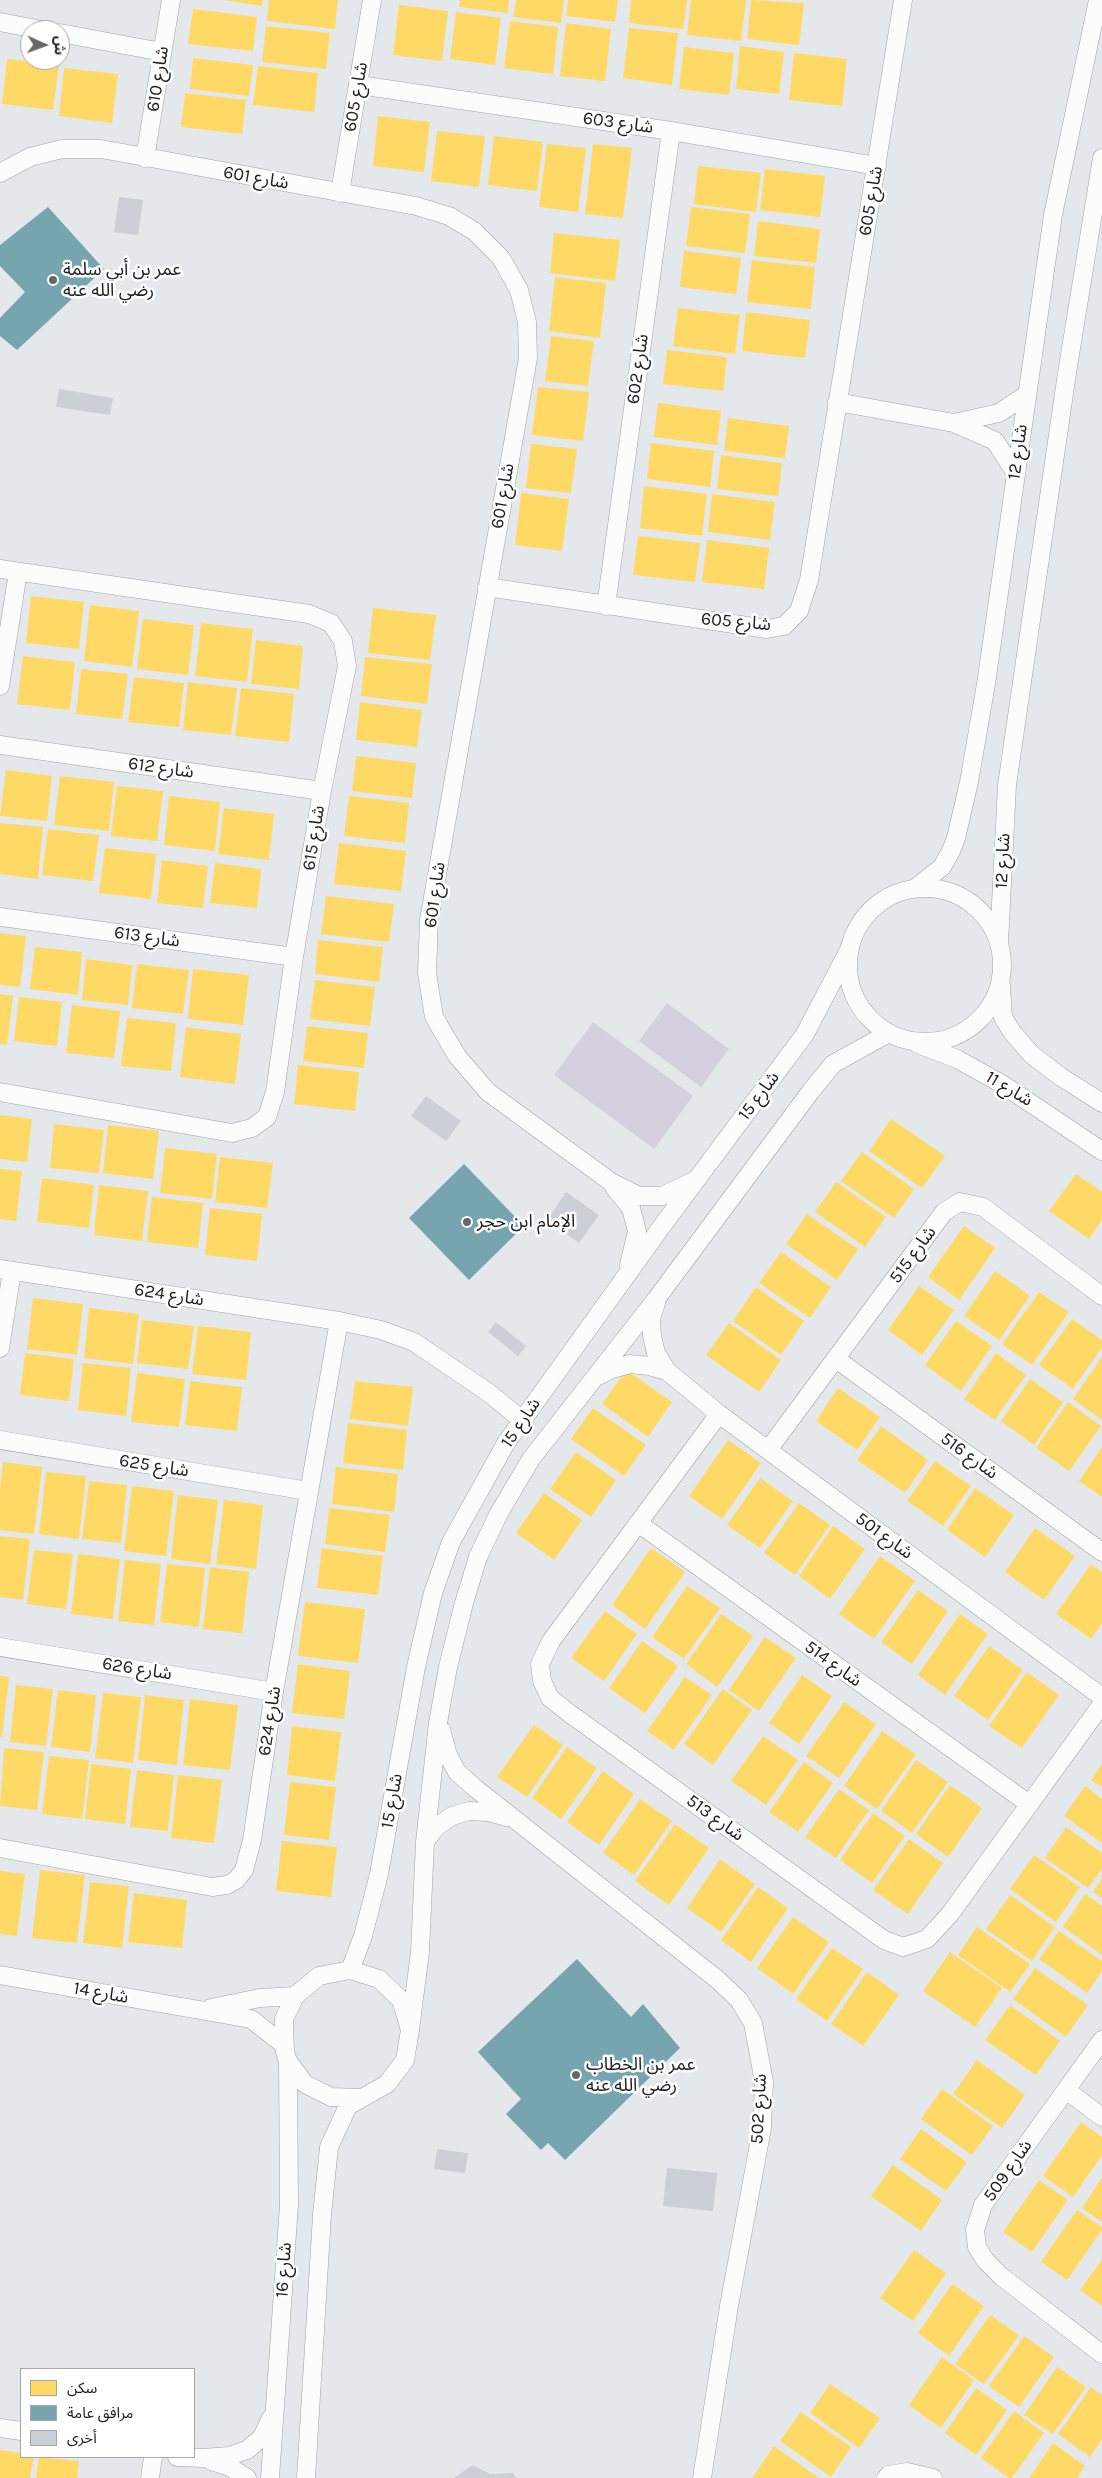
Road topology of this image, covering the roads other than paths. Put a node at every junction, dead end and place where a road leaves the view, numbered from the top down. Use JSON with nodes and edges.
{"nodes":[{"id":1,"x":171,"y":0,"type":"edge"},
{"id":2,"x":372,"y":0,"type":"edge"},
{"id":3,"x":903,"y":0,"type":"edge"},
{"id":4,"x":1098,"y":0,"type":"edge"},
{"id":5,"x":0,"y":22,"type":"edge"},
{"id":6,"x":20,"y":26,"type":"edge"},
{"id":7,"x":70,"y":35,"type":"edge"},
{"id":8,"x":162,"y":52,"type":"junction"},
{"id":9,"x":358,"y":86,"type":"junction"},
{"id":10,"x":671,"y":131,"type":"junction"},
{"id":11,"x":145,"y":158,"type":"junction"},
{"id":12,"x":1102,"y":158,"type":"edge"},
{"id":13,"x":877,"y":166,"type":"junction"},
{"id":14,"x":0,"y":173,"type":"edge"},
{"id":15,"x":340,"y":193,"type":"junction"},
{"id":16,"x":1026,"y":395,"type":"junction"},
{"id":17,"x":837,"y":402,"type":"junction"},
{"id":18,"x":954,"y":423,"type":"junction"},
{"id":19,"x":1015,"y":472,"type":"junction"},
{"id":20,"x":0,"y":569,"type":"edge"},
{"id":21,"x":18,"y":572,"type":"junction"},
{"id":22,"x":487,"y":587,"type":"junction"},
{"id":23,"x":606,"y":606,"type":"junction"},
{"id":24,"x":0,"y":686,"type":"edge"},
{"id":25,"x":0,"y":745,"type":"edge"},
{"id":26,"x":322,"y":790,"type":"junction"},
{"id":27,"x":914,"y":889,"type":"junction"},
{"id":28,"x":0,"y":917,"type":"edge"},
{"id":29,"x":999,"y":942,"type":"junction"},
{"id":30,"x":850,"y":948,"type":"junction"},
{"id":31,"x":294,"y":957,"type":"junction"},
{"id":32,"x":1000,"y":982,"type":"junction"},
{"id":33,"x":888,"y":1033,"type":"junction"},
{"id":34,"x":908,"y":1041,"type":"junction"},
{"id":35,"x":0,"y":1092,"type":"edge"},
{"id":36,"x":1102,"y":1103,"type":"edge"},
{"id":37,"x":1102,"y":1151,"type":"edge"},
{"id":38,"x":696,"y":1180,"type":"junction"},
{"id":39,"x":610,"y":1182,"type":"junction"},
{"id":40,"x":6,"y":1270,"type":"edge"},
{"id":41,"x":626,"y":1274,"type":"junction"},
{"id":42,"x":1102,"y":1296,"type":"edge"},
{"id":43,"x":657,"y":1298,"type":"junction"},
{"id":44,"x":339,"y":1321,"type":"junction"},
{"id":45,"x":0,"y":1348,"type":"edge"},
{"id":46,"x":836,"y":1359,"type":"junction"},
{"id":47,"x":667,"y":1371,"type":"junction"},
{"id":48,"x":596,"y":1377,"type":"junction"},
{"id":49,"x":719,"y":1414,"type":"junction"},
{"id":50,"x":522,"y":1420,"type":"junction"},
{"id":51,"x":0,"y":1440,"type":"edge"},
{"id":52,"x":768,"y":1450,"type":"junction"},
{"id":53,"x":308,"y":1491,"type":"junction"},
{"id":54,"x":638,"y":1523,"type":"junction"},
{"id":55,"x":1102,"y":1552,"type":"edge"},
{"id":56,"x":0,"y":1647,"type":"edge"},
{"id":57,"x":274,"y":1692,"type":"junction"},
{"id":58,"x":1102,"y":1698,"type":"edge"},
{"id":59,"x":1102,"y":1704,"type":"edge"},
{"id":60,"x":438,"y":1723,"type":"junction"},
{"id":61,"x":1029,"y":1804,"type":"junction"},
{"id":62,"x":512,"y":1819,"type":"junction"},
{"id":63,"x":425,"y":1842,"type":"junction"},
{"id":64,"x":0,"y":1848,"type":"edge"},
{"id":65,"x":350,"y":1970,"type":"junction"},
{"id":66,"x":0,"y":1975,"type":"edge"},
{"id":67,"x":295,"y":1996,"type":"junction"},
{"id":68,"x":202,"y":2010,"type":"junction"},
{"id":69,"x":410,"y":2030,"type":"junction"},
{"id":70,"x":1102,"y":2040,"type":"edge"},
{"id":71,"x":283,"y":2044,"type":"junction"},
{"id":72,"x":288,"y":2061,"type":"junction"},
{"id":73,"x":1066,"y":2090,"type":"junction"},
{"id":74,"x":360,"y":2098,"type":"junction"},
{"id":75,"x":1102,"y":2117,"type":"edge"},
{"id":76,"x":1102,"y":2354,"type":"edge"},
{"id":77,"x":275,"y":2410,"type":"junction"},
{"id":78,"x":0,"y":2428,"type":"edge"},
{"id":79,"x":20,"y":2431,"type":"edge"},
{"id":80,"x":153,"y":2458,"type":"edge"},
{"id":81,"x":195,"y":2458,"type":"edge"},
{"id":82,"x":203,"y":2458,"type":"junction"},
{"id":83,"x":150,"y":2478,"type":"edge"},
{"id":84,"x":247,"y":2478,"type":"edge"},
{"id":85,"x":270,"y":2478,"type":"edge"},
{"id":86,"x":306,"y":2478,"type":"edge"},
{"id":87,"x":702,"y":2478,"type":"edge"},
{"id":88,"x":886,"y":2478,"type":"edge"},
{"id":89,"x":934,"y":2478,"type":"edge"}],
"edges":[{"from":1,"to":8,"type":"street","name":"شارع 610"},
{"from":2,"to":9,"type":"street","name":"شارع 605"},
{"from":3,"to":13,"type":"street","name":"شارع 605"},
{"from":4,"to":16,"type":"street","name":"شارع 12"},
{"from":5,"to":6,"type":"street"},
{"from":7,"to":8,"type":"street"},
{"from":8,"to":11,"type":"street","name":"شارع 610"},
{"from":9,"to":10,"type":"street","name":"شارع 603"},
{"from":9,"to":15,"type":"street","name":"شارع 605"},
{"from":10,"to":13,"type":"street","name":"شارع 603"},
{"from":10,"to":23,"type":"street","name":"شارع 602"},
{"from":11,"to":14,"type":"street","name":"شارع 601"},
{"from":11,"to":15,"type":"street","name":"شارع 601"},
{"from":12,"to":29,"type":"street","name":"شارع 12"},
{"from":13,"to":17,"type":"street","name":"شارع 605"},
{"from":15,"to":22,"type":"street","name":"شارع 601"},
{"from":16,"to":18,"type":"street"},
{"from":16,"to":19,"type":"street","name":"شارع 12"},
{"from":17,"to":18,"type":"street"},
{"from":17,"to":23,"type":"street","name":"شارع 605"},
{"from":18,"to":19,"type":"street"},
{"from":19,"to":27,"type":"street","name":"شارع 12"},
{"from":20,"to":21,"type":"street","name":"شارع 615"},
{"from":21,"to":24,"type":"street"},
{"from":21,"to":26,"type":"street","name":"شارع 615"},
{"from":22,"to":23,"type":"street","name":"شارع 605"},
{"from":22,"to":39,"type":"street","name":"شارع 601"},
{"from":25,"to":26,"type":"street","name":"شارع 612"},
{"from":26,"to":31,"type":"street","name":"شارع 615"},
{"from":27,"to":29,"type":"street"},
{"from":27,"to":30,"type":"street"},
{"from":28,"to":31,"type":"street","name":"شارع 613"},
{"from":29,"to":32,"type":"street"},
{"from":30,"to":33,"type":"street"},
{"from":30,"to":38,"type":"street","name":"شارع 15"},
{"from":31,"to":35,"type":"street","name":"شارع 615"},
{"from":32,"to":34,"type":"street"},
{"from":32,"to":36,"type":"street"},
{"from":33,"to":34,"type":"street"},
{"from":33,"to":43,"type":"street","name":"شارع 15"},
{"from":34,"to":37,"type":"street","name":"شارع 11"},
{"from":38,"to":39,"type":"street","name":"شارع 601"},
{"from":38,"to":41,"type":"street","name":"شارع 15"},
{"from":39,"to":41,"type":"street","name":"شارع 601"},
{"from":40,"to":44,"type":"street","name":"شارع 624"},
{"from":40,"to":45,"type":"street"},
{"from":41,"to":50,"type":"street","name":"شارع 15"},
{"from":42,"to":46,"type":"street","name":"شارع 515"},
{"from":43,"to":47,"type":"street","name":"شارع 501"},
{"from":43,"to":48,"type":"street","name":"شارع 15"},
{"from":44,"to":50,"type":"street","name":"شارع 624"},
{"from":44,"to":53,"type":"street","name":"شارع 624"},
{"from":46,"to":52,"type":"street","name":"شارع 515"},
{"from":46,"to":55,"type":"street","name":"شارع 516"},
{"from":47,"to":48,"type":"street","name":"شارع 501"},
{"from":47,"to":49,"type":"street","name":"شارع 501"},
{"from":48,"to":60,"type":"street","name":"شارع 15"},
{"from":49,"to":52,"type":"street","name":"شارع 501"},
{"from":49,"to":54,"type":"street","name":"شارع 513"},
{"from":50,"to":65,"type":"street","name":"شارع 15"},
{"from":51,"to":53,"type":"street","name":"شارع 625"},
{"from":52,"to":58,"type":"street","name":"شارع 501"},
{"from":53,"to":57,"type":"street","name":"شارع 624"},
{"from":54,"to":61,"type":"street","name":"شارع 514"},
{"from":54,"to":61,"type":"street","name":"شارع 513"},
{"from":56,"to":57,"type":"street","name":"شارع 626"},
{"from":57,"to":64,"type":"street","name":"شارع 624"},
{"from":59,"to":61,"type":"street","name":"شارع 513"},
{"from":60,"to":62,"type":"street","name":"شارع 502"},
{"from":60,"to":63,"type":"street","name":"شارع 15"},
{"from":62,"to":63,"type":"street","name":"شارع 502"},
{"from":62,"to":87,"type":"street","name":"شارع 502"},
{"from":63,"to":69,"type":"street","name":"شارع 15"},
{"from":65,"to":67,"type":"street"},
{"from":65,"to":69,"type":"street"},
{"from":66,"to":68,"type":"street","name":"شارع 14"},
{"from":67,"to":68,"type":"street","name":"شارع 14"},
{"from":67,"to":71,"type":"street"},
{"from":68,"to":71,"type":"street","name":"شارع 14"},
{"from":69,"to":74,"type":"street"},
{"from":70,"to":73,"type":"street","name":"شارع 509"},
{"from":71,"to":72,"type":"street"},
{"from":72,"to":74,"type":"street"},
{"from":72,"to":77,"type":"street","name":"شارع 16"},
{"from":73,"to":75,"type":"street"},
{"from":73,"to":76,"type":"street","name":"شارع 509"},
{"from":74,"to":86,"type":"street","name":"شارع 16"},
{"from":77,"to":82,"type":"street"},
{"from":77,"to":85,"type":"street","name":"شارع 16"},
{"from":78,"to":79,"type":"street"},
{"from":80,"to":83,"type":"street"},
{"from":81,"to":82,"type":"street"},
{"from":82,"to":84,"type":"street"},
{"from":88,"to":89,"type":"street"}]}
